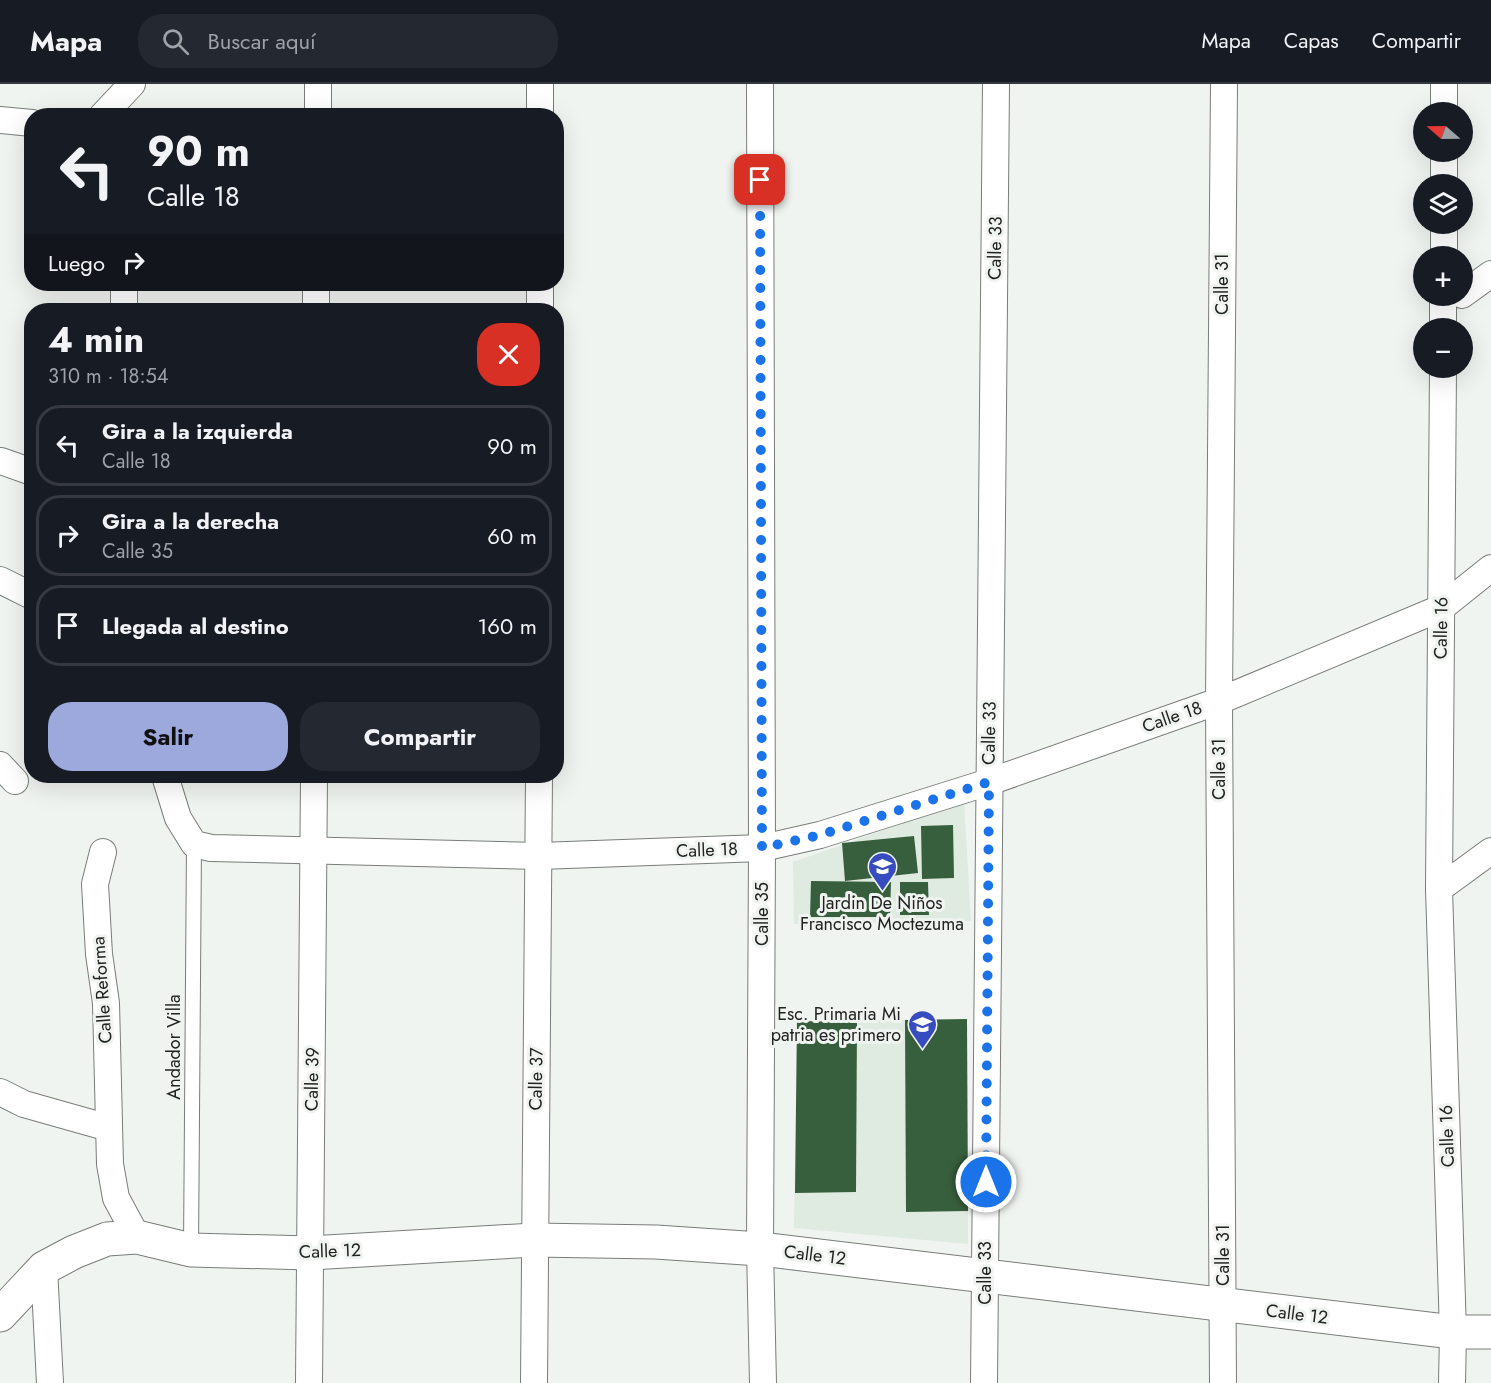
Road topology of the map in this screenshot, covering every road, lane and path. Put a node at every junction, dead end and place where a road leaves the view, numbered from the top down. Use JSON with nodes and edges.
{"nodes":[{"id":1,"x":132,"y":84,"type":"edge"},
{"id":2,"x":318,"y":84,"type":"edge"},
{"id":3,"x":540,"y":84,"type":"edge"},
{"id":4,"x":760,"y":84,"type":"edge"},
{"id":5,"x":996,"y":84,"type":"edge"},
{"id":6,"x":1224,"y":84,"type":"edge"},
{"id":7,"x":1444,"y":84,"type":"edge"},
{"id":8,"x":1444,"y":102,"type":"edge"},
{"id":9,"x":110,"y":108,"type":"edge"},
{"id":10,"x":318,"y":108,"type":"edge"},
{"id":11,"x":540,"y":108,"type":"edge"},
{"id":12,"x":0,"y":120,"type":"edge"},
{"id":13,"x":24,"y":122,"type":"edge"},
{"id":14,"x":1491,"y":274,"type":"edge"},
{"id":15,"x":1473,"y":288,"type":"edge"},
{"id":16,"x":1443,"y":378,"type":"edge"},
{"id":17,"x":1,"y":460,"type":"edge"},
{"id":18,"x":24,"y":469,"type":"edge"},
{"id":19,"x":1491,"y":568,"type":"edge"},
{"id":20,"x":0,"y":580,"type":"edge"},
{"id":21,"x":24,"y":592,"type":"edge"},
{"id":22,"x":1441,"y":608,"type":"junction"},
{"id":23,"x":1219,"y":701,"type":"junction"},
{"id":24,"x":989,"y":782,"type":"junction"},
{"id":25,"x":167,"y":783,"type":"edge"},
{"id":26,"x":314,"y":783,"type":"edge"},
{"id":27,"x":539,"y":783,"type":"edge"},
{"id":28,"x":194,"y":844,"type":"junction"},
{"id":29,"x":762,"y":848,"type":"junction"},
{"id":30,"x":314,"y":851,"type":"junction"},
{"id":31,"x":1491,"y":851,"type":"edge"},
{"id":32,"x":103,"y":852,"type":"dead end"},
{"id":33,"x":539,"y":856,"type":"junction"},
{"id":34,"x":1439,"y":889,"type":"junction"},
{"id":35,"x":0,"y":1092,"type":"edge"},
{"id":36,"x":109,"y":1128,"type":"junction"},
{"id":37,"x":137,"y":1237,"type":"junction"},
{"id":38,"x":534,"y":1240,"type":"junction"},
{"id":39,"x":760,"y":1248,"type":"junction"},
{"id":40,"x":191,"y":1250,"type":"junction"},
{"id":41,"x":310,"y":1253,"type":"junction"},
{"id":42,"x":44,"y":1268,"type":"junction"},
{"id":43,"x":985,"y":1276,"type":"junction"},
{"id":44,"x":4,"y":1303,"type":"edge"},
{"id":45,"x":1224,"y":1305,"type":"junction"},
{"id":46,"x":1453,"y":1332,"type":"junction"},
{"id":47,"x":1491,"y":1332,"type":"edge"},
{"id":48,"x":50,"y":1383,"type":"edge"},
{"id":49,"x":309,"y":1383,"type":"edge"},
{"id":50,"x":534,"y":1383,"type":"edge"},
{"id":51,"x":763,"y":1383,"type":"edge"},
{"id":52,"x":984,"y":1383,"type":"edge"},
{"id":53,"x":1223,"y":1383,"type":"edge"},
{"id":54,"x":1452,"y":1383,"type":"edge"}],
"edges":[{"from":1,"to":9,"type":"street"},
{"from":2,"to":10,"type":"street"},
{"from":3,"to":11,"type":"street"},
{"from":4,"to":29,"type":"street","name":"Calle 35"},
{"from":5,"to":24,"type":"street","name":"Calle 33"},
{"from":6,"to":23,"type":"street","name":"Calle 31"},
{"from":7,"to":8,"type":"street"},
{"from":12,"to":13,"type":"street"},
{"from":14,"to":15,"type":"street"},
{"from":16,"to":22,"type":"street","name":"Calle 16"},
{"from":17,"to":18,"type":"street"},
{"from":19,"to":22,"type":"street","name":"Calle 18"},
{"from":20,"to":21,"type":"street"},
{"from":22,"to":23,"type":"street","name":"Calle 18"},
{"from":22,"to":34,"type":"street","name":"Calle 16"},
{"from":23,"to":24,"type":"street","name":"Calle 18"},
{"from":23,"to":45,"type":"street","name":"Calle 31"},
{"from":24,"to":29,"type":"street","name":"Calle 18"},
{"from":24,"to":43,"type":"street","name":"Calle 33"},
{"from":25,"to":28,"type":"street"},
{"from":26,"to":30,"type":"street","name":"Calle 39"},
{"from":27,"to":33,"type":"street","name":"Calle 37"},
{"from":28,"to":30,"type":"street","name":"Calle 18"},
{"from":28,"to":40,"type":"lane","name":"Andador Villa"},
{"from":29,"to":33,"type":"street","name":"Calle 18"},
{"from":29,"to":39,"type":"street","name":"Calle 35"},
{"from":30,"to":33,"type":"street","name":"Calle 18"},
{"from":30,"to":41,"type":"street","name":"Calle 39"},
{"from":31,"to":34,"type":"street"},
{"from":32,"to":36,"type":"street","name":"Calle Reforma"},
{"from":33,"to":38,"type":"street","name":"Calle 37"},
{"from":34,"to":46,"type":"street","name":"Calle 16"},
{"from":35,"to":36,"type":"street"},
{"from":36,"to":37,"type":"street","name":"Calle Reforma"},
{"from":37,"to":40,"type":"street","name":"Calle 12"},
{"from":37,"to":42,"type":"street","name":"Calle 12"},
{"from":38,"to":39,"type":"street","name":"Calle 12"},
{"from":38,"to":41,"type":"street","name":"Calle 12"},
{"from":38,"to":50,"type":"street","name":"Calle 37"},
{"from":39,"to":43,"type":"street","name":"Calle 12"},
{"from":39,"to":51,"type":"street","name":"Calle 35"},
{"from":40,"to":41,"type":"street","name":"Calle 12"},
{"from":41,"to":49,"type":"street","name":"Calle 39"},
{"from":42,"to":44,"type":"street"},
{"from":42,"to":48,"type":"street"},
{"from":43,"to":45,"type":"street","name":"Calle 12"},
{"from":43,"to":52,"type":"street","name":"Calle 33"},
{"from":45,"to":46,"type":"street","name":"Calle 12"},
{"from":45,"to":53,"type":"street","name":"Calle 31"},
{"from":46,"to":47,"type":"street","name":"Calle 12"},
{"from":46,"to":54,"type":"street","name":"Calle 16"}]}
